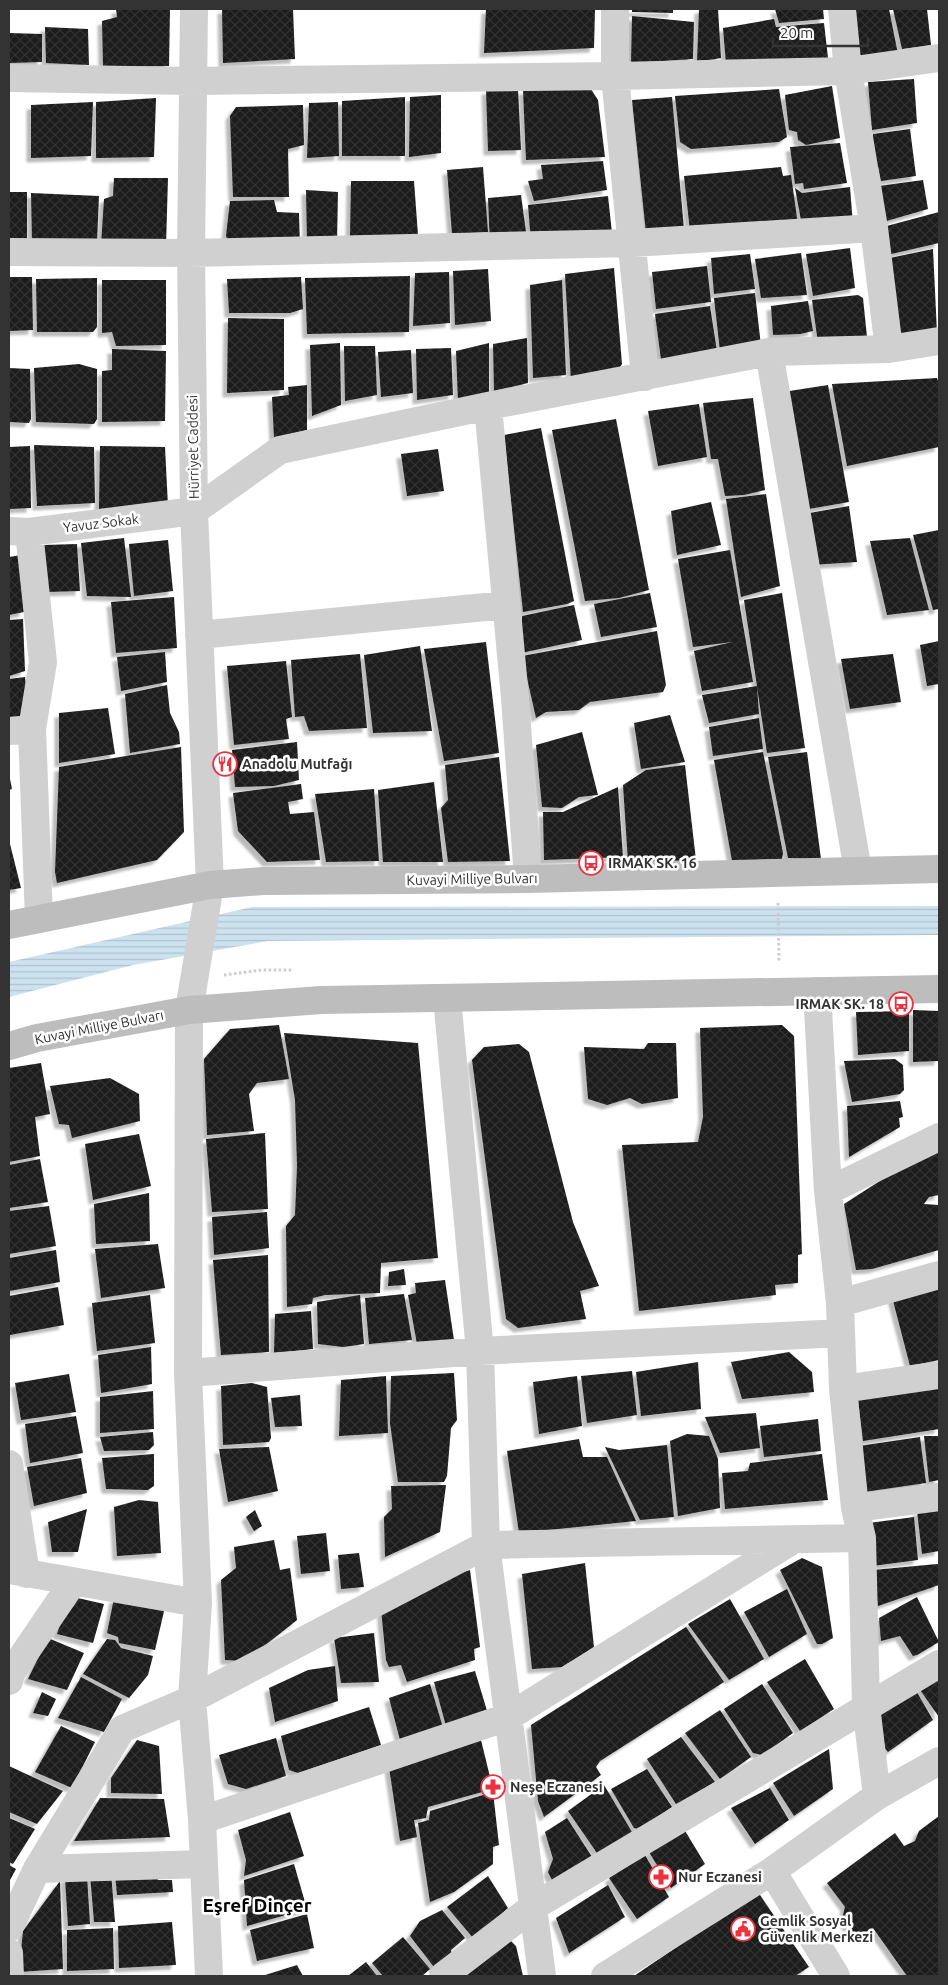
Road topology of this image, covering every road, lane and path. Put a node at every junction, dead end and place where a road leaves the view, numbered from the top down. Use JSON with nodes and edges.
{"nodes":[{"id":1,"x":194,"y":9,"type":"edge"},
{"id":2,"x":614,"y":9,"type":"edge"},
{"id":3,"x":842,"y":9,"type":"edge"},
{"id":4,"x":939,"y":58,"type":"edge"},
{"id":5,"x":848,"y":71,"type":"junction"},
{"id":6,"x":615,"y":76,"type":"junction"},
{"id":7,"x":9,"y":78,"type":"edge"},
{"id":8,"x":192,"y":81,"type":"junction"},
{"id":9,"x":874,"y":228,"type":"junction"},
{"id":10,"x":633,"y":243,"type":"junction"},
{"id":11,"x":9,"y":252,"type":"edge"},
{"id":12,"x":191,"y":253,"type":"junction"},
{"id":13,"x":939,"y":341,"type":"edge"},
{"id":14,"x":889,"y":349,"type":"junction"},
{"id":15,"x":769,"y":352,"type":"junction"},
{"id":16,"x":645,"y":377,"type":"junction"},
{"id":17,"x":488,"y":406,"type":"junction"},
{"id":18,"x":194,"y":511,"type":"junction"},
{"id":19,"x":19,"y":532,"type":"edge"},
{"id":20,"x":506,"y":605,"type":"junction"},
{"id":21,"x":199,"y":635,"type":"junction"},
{"id":22,"x":20,"y":730,"type":"edge"},
{"id":23,"x":939,"y":869,"type":"edge"},
{"id":24,"x":858,"y":871,"type":"junction"},
{"id":25,"x":528,"y":879,"type":"junction"},
{"id":26,"x":210,"y":885,"type":"junction"},
{"id":27,"x":778,"y":911,"type":"dead end"},
{"id":28,"x":40,"y":919,"type":"junction"},
{"id":29,"x":9,"y":925,"type":"edge"},
{"id":30,"x":779,"y":947,"type":"dead end"},
{"id":31,"x":939,"y":989,"type":"edge"},
{"id":32,"x":817,"y":991,"type":"junction"},
{"id":33,"x":447,"y":998,"type":"junction"},
{"id":34,"x":189,"y":1010,"type":"junction"},
{"id":35,"x":9,"y":1046,"type":"edge"},
{"id":36,"x":939,"y":1137,"type":"edge"},
{"id":37,"x":828,"y":1191,"type":"junction"},
{"id":38,"x":939,"y":1275,"type":"edge"},
{"id":39,"x":840,"y":1303,"type":"junction"},
{"id":40,"x":841,"y":1333,"type":"junction"},
{"id":41,"x":480,"y":1351,"type":"junction"},
{"id":42,"x":188,"y":1373,"type":"junction"},
{"id":43,"x":939,"y":1374,"type":"edge"},
{"id":44,"x":843,"y":1389,"type":"junction"},
{"id":45,"x":9,"y":1464,"type":"edge"},
{"id":46,"x":939,"y":1497,"type":"edge"},
{"id":47,"x":855,"y":1508,"type":"junction"},
{"id":48,"x":862,"y":1538,"type":"junction"},
{"id":49,"x":795,"y":1539,"type":"junction"},
{"id":50,"x":486,"y":1545,"type":"junction"},
{"id":51,"x":17,"y":1572,"type":"edge"},
{"id":52,"x":72,"y":1582,"type":"junction"},
{"id":53,"x":198,"y":1602,"type":"junction"},
{"id":54,"x":939,"y":1664,"type":"edge"},
{"id":55,"x":10,"y":1676,"type":"edge"},
{"id":56,"x":192,"y":1699,"type":"junction"},
{"id":57,"x":866,"y":1706,"type":"junction"},
{"id":58,"x":508,"y":1717,"type":"junction"},
{"id":59,"x":939,"y":1761,"type":"edge"},
{"id":60,"x":877,"y":1796,"type":"junction"},
{"id":61,"x":202,"y":1820,"type":"junction"},
{"id":62,"x":204,"y":1864,"type":"junction"},
{"id":63,"x":37,"y":1868,"type":"junction"},
{"id":64,"x":772,"y":1871,"type":"junction"},
{"id":65,"x":533,"y":1907,"type":"junction"},
{"id":66,"x":9,"y":1928,"type":"edge"},
{"id":67,"x":9,"y":1953,"type":"edge"},
{"id":68,"x":10,"y":1976,"type":"edge"},
{"id":69,"x":209,"y":1976,"type":"edge"},
{"id":70,"x":443,"y":1976,"type":"edge"},
{"id":71,"x":542,"y":1976,"type":"edge"},
{"id":72,"x":605,"y":1976,"type":"edge"},
{"id":73,"x":836,"y":1976,"type":"edge"}],
"edges":[{"from":1,"to":8,"type":"street","name":"Hürriyet Caddesi"},
{"from":2,"to":6,"type":"street"},
{"from":3,"to":5,"type":"street"},
{"from":4,"to":5,"type":"street"},
{"from":5,"to":6,"type":"street"},
{"from":5,"to":9,"type":"street"},
{"from":6,"to":8,"type":"street"},
{"from":6,"to":10,"type":"street"},
{"from":7,"to":8,"type":"street"},
{"from":8,"to":12,"type":"street","name":"Hürriyet Caddesi"},
{"from":9,"to":10,"type":"street"},
{"from":9,"to":14,"type":"street"},
{"from":10,"to":12,"type":"street"},
{"from":10,"to":16,"type":"street"},
{"from":11,"to":12,"type":"street"},
{"from":12,"to":18,"type":"street","name":"Hürriyet Caddesi"},
{"from":13,"to":14,"type":"street"},
{"from":14,"to":15,"type":"street"},
{"from":15,"to":16,"type":"street"},
{"from":15,"to":24,"type":"street"},
{"from":16,"to":17,"type":"street"},
{"from":17,"to":18,"type":"street"},
{"from":17,"to":20,"type":"street"},
{"from":18,"to":19,"type":"street","name":"Yavuz Sokak"},
{"from":18,"to":21,"type":"street","name":"Hürriyet Caddesi"},
{"from":19,"to":22,"type":"street"},
{"from":20,"to":21,"type":"street"},
{"from":20,"to":25,"type":"street"},
{"from":21,"to":26,"type":"street","name":"Hürriyet Caddesi"},
{"from":22,"to":28,"type":"street"},
{"from":23,"to":24,"type":"main road","name":"Kuvayi Milliye Bulvarı"},
{"from":24,"to":25,"type":"main road","name":"Kuvayi Milliye Bulvarı"},
{"from":25,"to":26,"type":"main road","name":"Kuvayi Milliye Bulvarı"},
{"from":26,"to":28,"type":"main road","name":"Kuvayi Milliye Bulvarı"},
{"from":26,"to":34,"type":"street","name":"Hürriyet Caddesi"},
{"from":27,"to":30,"type":"path"},
{"from":28,"to":29,"type":"main road","name":"Kuvayi Milliye Bulvarı"},
{"from":31,"to":32,"type":"main road","name":"Kuvayi Milliye Bulvarı"},
{"from":32,"to":33,"type":"main road","name":"Kuvayi Milliye Bulvarı"},
{"from":32,"to":37,"type":"street"},
{"from":33,"to":34,"type":"main road","name":"Kuvayi Milliye Bulvarı"},
{"from":33,"to":41,"type":"street"},
{"from":34,"to":35,"type":"main road","name":"Kuvayi Milliye Bulvarı"},
{"from":34,"to":42,"type":"street","name":"Hürriyet Caddesi"},
{"from":36,"to":37,"type":"street"},
{"from":37,"to":39,"type":"street"},
{"from":38,"to":39,"type":"street"},
{"from":39,"to":40,"type":"street"},
{"from":40,"to":41,"type":"street"},
{"from":40,"to":44,"type":"street"},
{"from":41,"to":42,"type":"street"},
{"from":41,"to":50,"type":"street"},
{"from":42,"to":53,"type":"street","name":"Hürriyet Caddesi"},
{"from":43,"to":44,"type":"street"},
{"from":44,"to":47,"type":"street"},
{"from":45,"to":51,"type":"street"},
{"from":46,"to":47,"type":"street"},
{"from":47,"to":48,"type":"street"},
{"from":48,"to":49,"type":"street"},
{"from":48,"to":57,"type":"street"},
{"from":49,"to":50,"type":"street"},
{"from":49,"to":58,"type":"street"},
{"from":50,"to":56,"type":"street"},
{"from":50,"to":58,"type":"street"},
{"from":51,"to":52,"type":"street"},
{"from":52,"to":53,"type":"street"},
{"from":52,"to":55,"type":"street"},
{"from":53,"to":56,"type":"street","name":"Hürriyet Caddesi"},
{"from":54,"to":57,"type":"street"},
{"from":56,"to":61,"type":"street","name":"Hürriyet Caddesi"},
{"from":56,"to":63,"type":"street"},
{"from":57,"to":60,"type":"street"},
{"from":57,"to":65,"type":"street"},
{"from":58,"to":61,"type":"street"},
{"from":58,"to":65,"type":"street"},
{"from":59,"to":60,"type":"street"},
{"from":60,"to":64,"type":"street"},
{"from":61,"to":62,"type":"street","name":"Hürriyet Caddesi"},
{"from":62,"to":63,"type":"street"},
{"from":62,"to":69,"type":"street","name":"Hürriyet Caddesi"},
{"from":63,"to":66,"type":"street"},
{"from":64,"to":72,"type":"street"},
{"from":64,"to":73,"type":"street"},
{"from":65,"to":70,"type":"street"},
{"from":65,"to":71,"type":"street"},
{"from":67,"to":68,"type":"street"}]}
